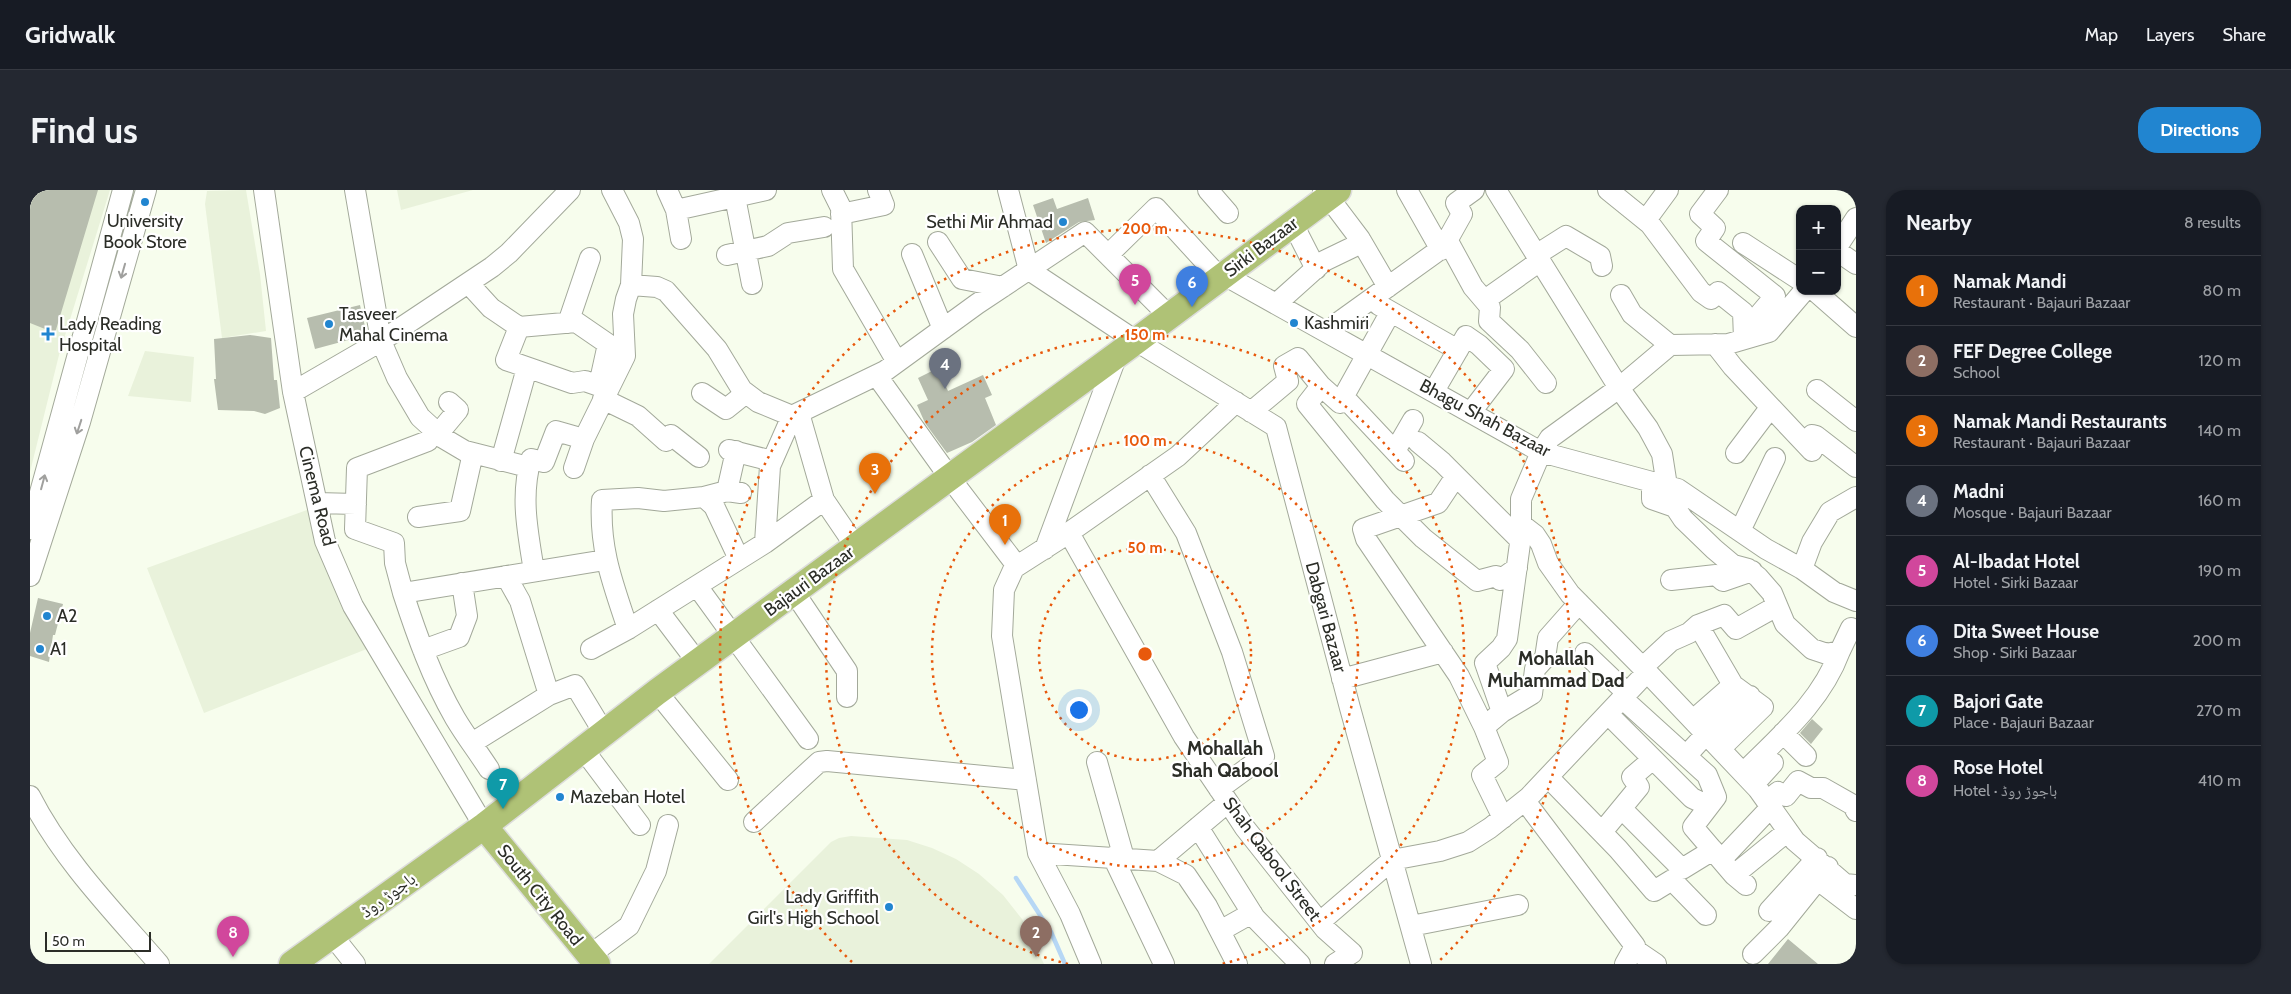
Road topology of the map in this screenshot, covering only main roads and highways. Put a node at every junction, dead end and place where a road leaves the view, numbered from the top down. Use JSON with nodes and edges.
{"nodes":[{"id":1,"x":1330,"y":192,"type":"edge"},
{"id":2,"x":1127,"y":348,"type":"joint"},
{"id":3,"x":484,"y":826,"type":"junction"},
{"id":4,"x":593,"y":960,"type":"edge"},
{"id":5,"x":292,"y":964,"type":"edge"}],
"edges":[{"from":1,"to":2,"type":"main road","name":"Sirki Bazaar"},
{"from":2,"to":3,"type":"main road","name":"Bajauri Bazaar"},
{"from":3,"to":4,"type":"main road","name":"South City Road"},
{"from":3,"to":5,"type":"main road","name":"باجوڑ روڈ"}]}
